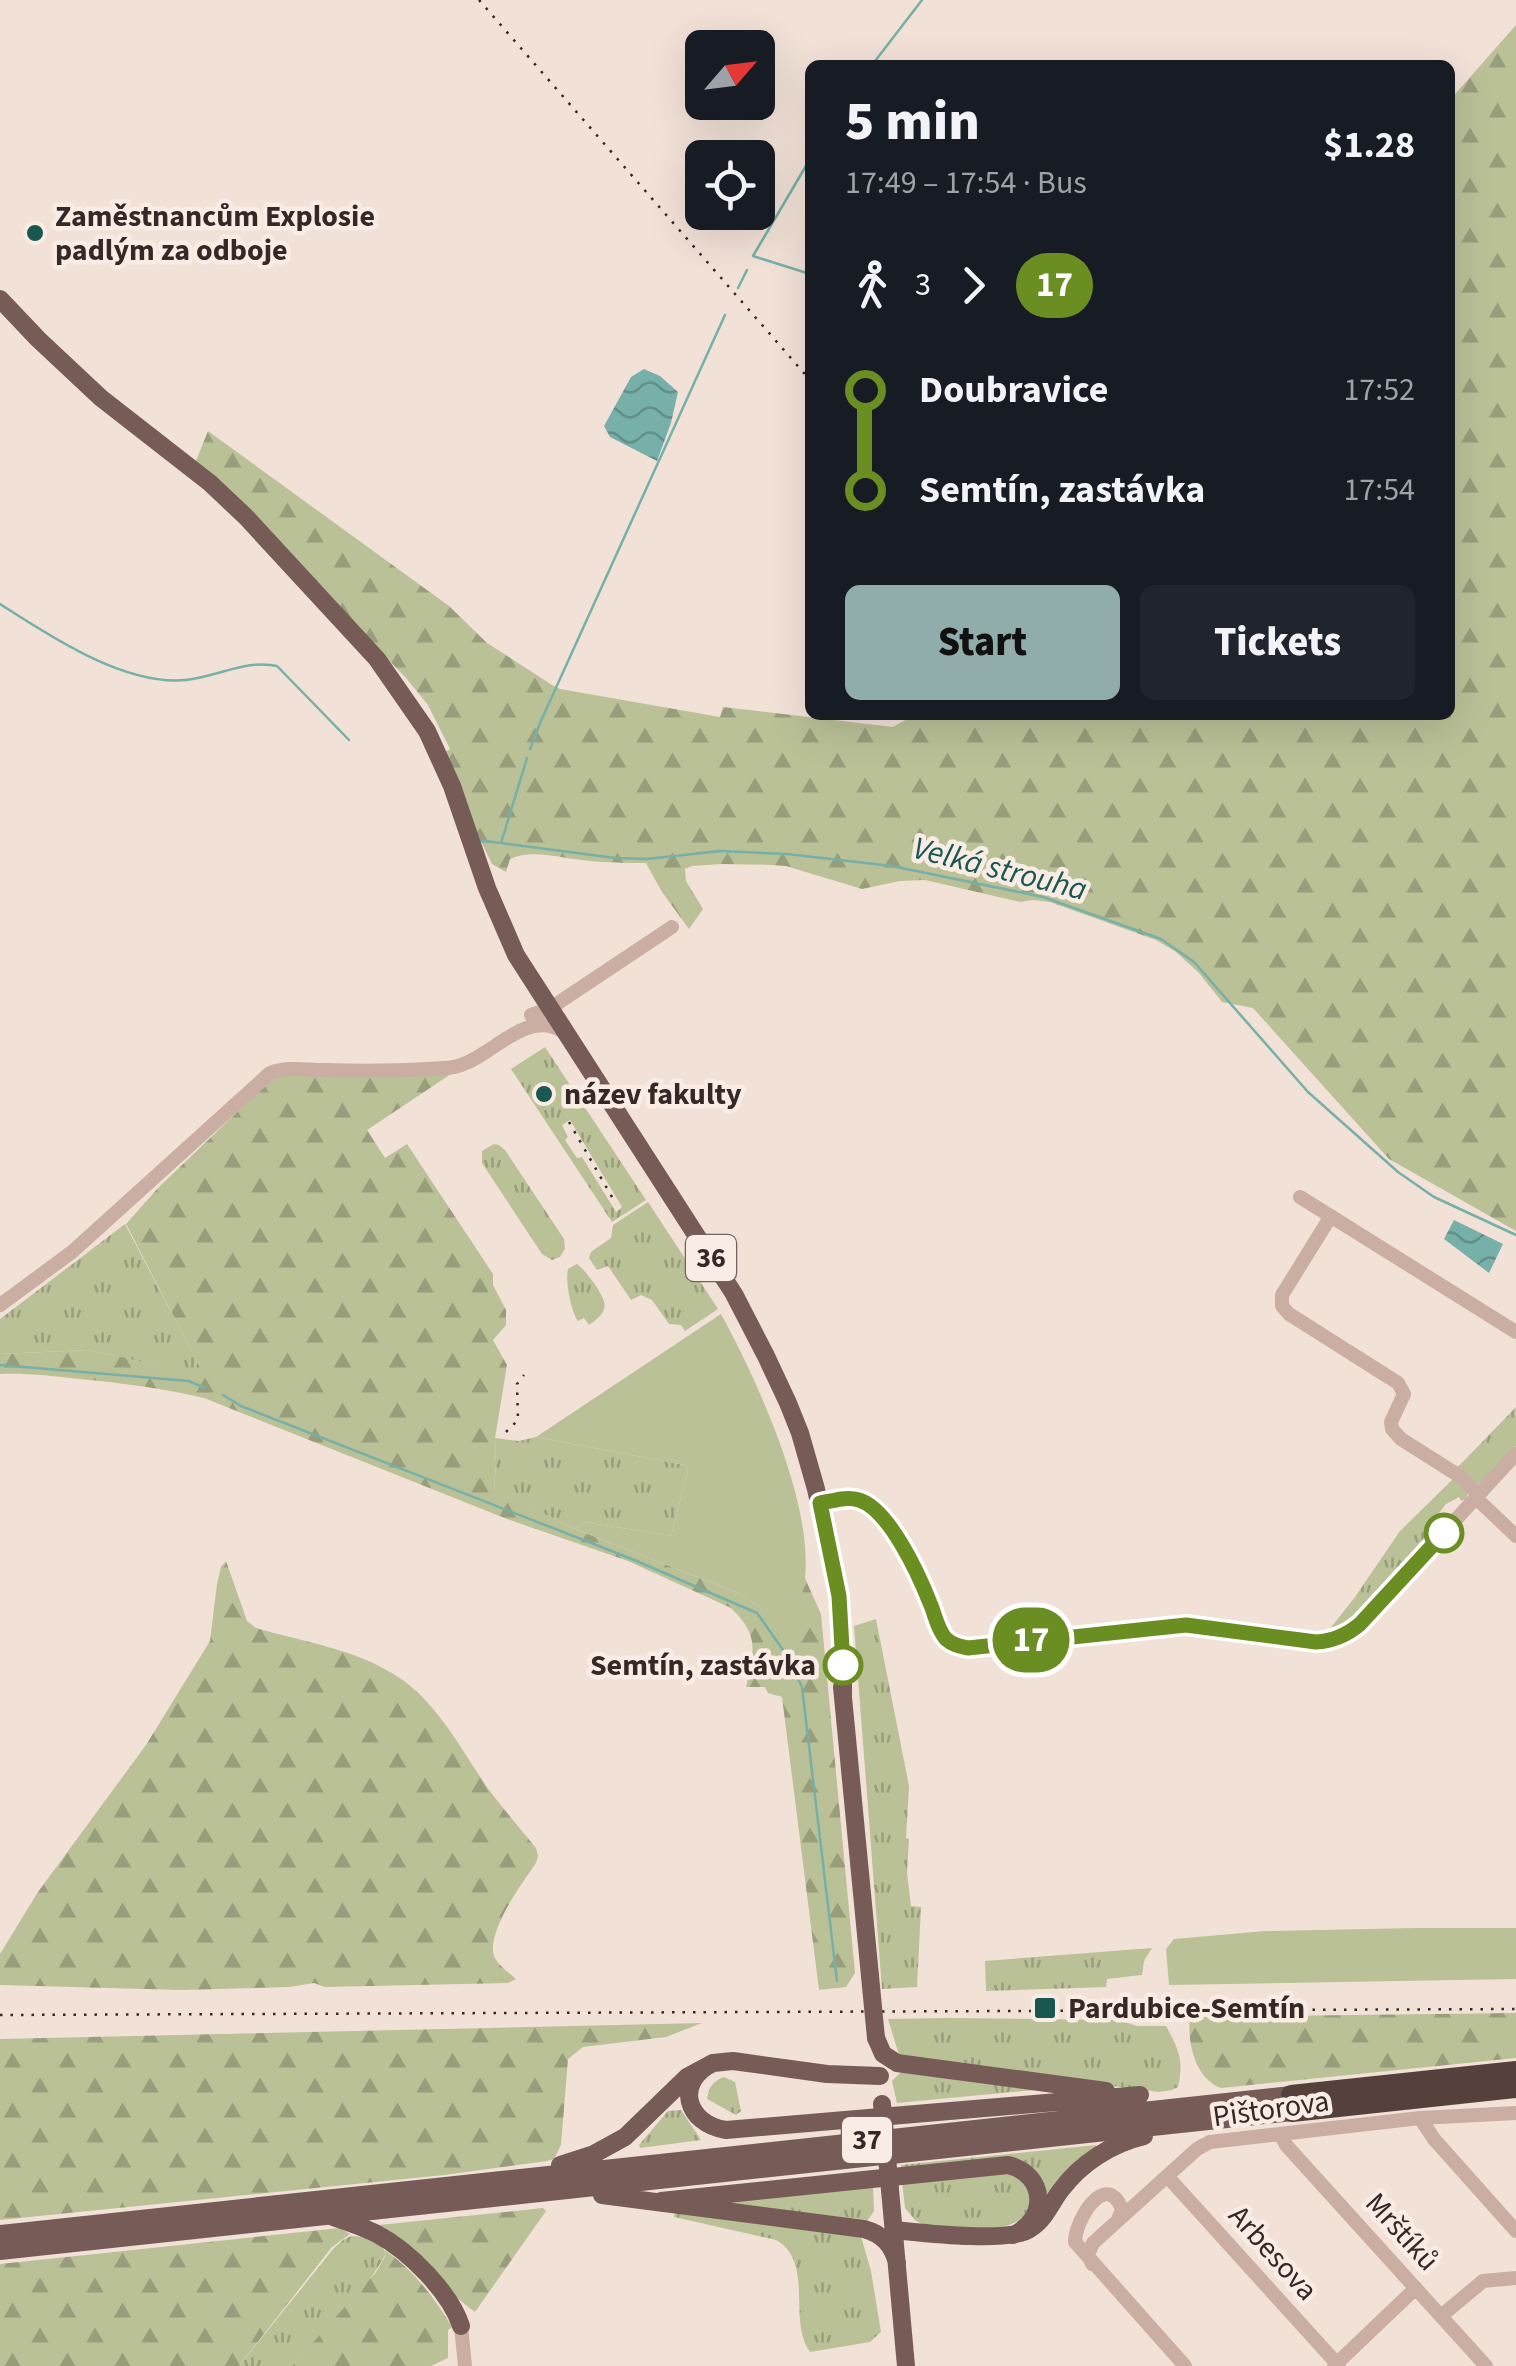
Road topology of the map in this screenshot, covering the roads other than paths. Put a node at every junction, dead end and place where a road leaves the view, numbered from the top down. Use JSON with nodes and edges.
{"nodes":[{"id":1,"x":0,"y":299,"type":"edge"},
{"id":2,"x":672,"y":927,"type":"dead end"},
{"id":3,"x":539,"y":1016,"type":"junction"},
{"id":4,"x":1300,"y":1197,"type":"dead end"},
{"id":5,"x":1331,"y":1216,"type":"junction"},
{"id":6,"x":0,"y":1305,"type":"edge"},
{"id":7,"x":1516,"y":1332,"type":"edge"},
{"id":8,"x":1516,"y":1454,"type":"edge"},
{"id":9,"x":1477,"y":1496,"type":"junction"},
{"id":10,"x":820,"y":1503,"type":"junction"},
{"id":11,"x":1516,"y":1536,"type":"edge"},
{"id":12,"x":876,"y":2038,"type":"junction"},
{"id":13,"x":713,"y":2063,"type":"junction"},
{"id":14,"x":1516,"y":2071,"type":"edge"},
{"id":15,"x":880,"y":2076,"type":"junction"},
{"id":16,"x":1516,"y":2088,"type":"edge"},
{"id":17,"x":1140,"y":2095,"type":"junction"},
{"id":18,"x":1292,"y":2104,"type":"junction"},
{"id":19,"x":1219,"y":2111,"type":"junction"},
{"id":20,"x":1516,"y":2113,"type":"edge"},
{"id":21,"x":1420,"y":2118,"type":"junction"},
{"id":22,"x":1280,"y":2134,"type":"junction"},
{"id":23,"x":1167,"y":2176,"type":"junction"},
{"id":24,"x":515,"y":2178,"type":"junction"},
{"id":25,"x":559,"y":2192,"type":"junction"},
{"id":26,"x":662,"y":2202,"type":"junction"},
{"id":27,"x":328,"y":2215,"type":"junction"},
{"id":28,"x":1118,"y":2221,"type":"junction"},
{"id":29,"x":894,"y":2230,"type":"junction"},
{"id":30,"x":1516,"y":2231,"type":"edge"},
{"id":31,"x":922,"y":2232,"type":"junction"},
{"id":32,"x":0,"y":2234,"type":"edge"},
{"id":33,"x":1013,"y":2234,"type":"junction"},
{"id":34,"x":0,"y":2250,"type":"edge"},
{"id":35,"x":897,"y":2263,"type":"junction"},
{"id":36,"x":1092,"y":2264,"type":"junction"},
{"id":37,"x":1516,"y":2278,"type":"edge"},
{"id":38,"x":1416,"y":2288,"type":"junction"},
{"id":39,"x":1441,"y":2316,"type":"junction"},
{"id":40,"x":461,"y":2326,"type":"joint"},
{"id":41,"x":1337,"y":2365,"type":"edge"},
{"id":42,"x":464,"y":2366,"type":"edge"},
{"id":43,"x":906,"y":2366,"type":"edge"},
{"id":44,"x":1185,"y":2366,"type":"edge"},
{"id":45,"x":1486,"y":2366,"type":"edge"}],
"edges":[{"from":1,"to":3,"type":"main road","number":"36"},
{"from":2,"to":3,"type":"street"},
{"from":3,"to":6,"type":"street"},
{"from":3,"to":10,"type":"main road","number":"36"},
{"from":4,"to":5,"type":"street"},
{"from":5,"to":7,"type":"street"},
{"from":5,"to":9,"type":"street"},
{"from":8,"to":9,"type":"street"},
{"from":9,"to":10,"type":"street"},
{"from":9,"to":11,"type":"street"},
{"from":10,"to":12,"type":"main road","number":"36","bridge":true},
{"from":12,"to":15,"type":"main road","number":"36"},
{"from":12,"to":17,"type":"main road"},
{"from":13,"to":15,"type":"main road"},
{"from":13,"to":17,"type":"main road"},
{"from":13,"to":24,"type":"main road"},
{"from":14,"to":18,"type":"highway","number":"37"},
{"from":15,"to":29,"type":"main road","number":"36","bridge":true},
{"from":16,"to":18,"type":"highway","number":"37"},
{"from":17,"to":19,"type":"main road"},
{"from":18,"to":19,"type":"main road","number":"37"},
{"from":19,"to":24,"type":"main road","number":"37"},
{"from":19,"to":25,"type":"main road","number":"37"},
{"from":19,"to":33,"type":"main road"},
{"from":20,"to":21,"type":"street","name":"Pištorova"},
{"from":21,"to":22,"type":"street","name":"Pištorova"},
{"from":21,"to":30,"type":"street"},
{"from":22,"to":23,"type":"street","name":"Pištorova"},
{"from":22,"to":38,"type":"street","name":"Mrštíků"},
{"from":23,"to":28,"type":"street","name":"Pištorova"},
{"from":23,"to":41,"type":"street","name":"Arbesova"},
{"from":24,"to":32,"type":"main road","number":"37"},
{"from":25,"to":26,"type":"main road"},
{"from":25,"to":27,"type":"main road","number":"37"},
{"from":26,"to":33,"type":"main road"},
{"from":26,"to":35,"type":"main road"},
{"from":27,"to":34,"type":"main road","number":"37"},
{"from":27,"to":40,"type":"main road"},
{"from":28,"to":36,"type":"street","name":"Pištorova"},
{"from":28,"to":36,"type":"street"},
{"from":29,"to":31,"type":"main road"},
{"from":29,"to":35,"type":"main road","number":"36"},
{"from":31,"to":33,"type":"main road"},
{"from":31,"to":35,"type":"main road"},
{"from":35,"to":43,"type":"main road","number":"36"},
{"from":36,"to":44,"type":"street"},
{"from":37,"to":39,"type":"street"},
{"from":38,"to":39,"type":"street","name":"Mrštíků"},
{"from":38,"to":41,"type":"street"},
{"from":39,"to":45,"type":"street","name":"Mrštíků"},
{"from":40,"to":42,"type":"street"}]}
